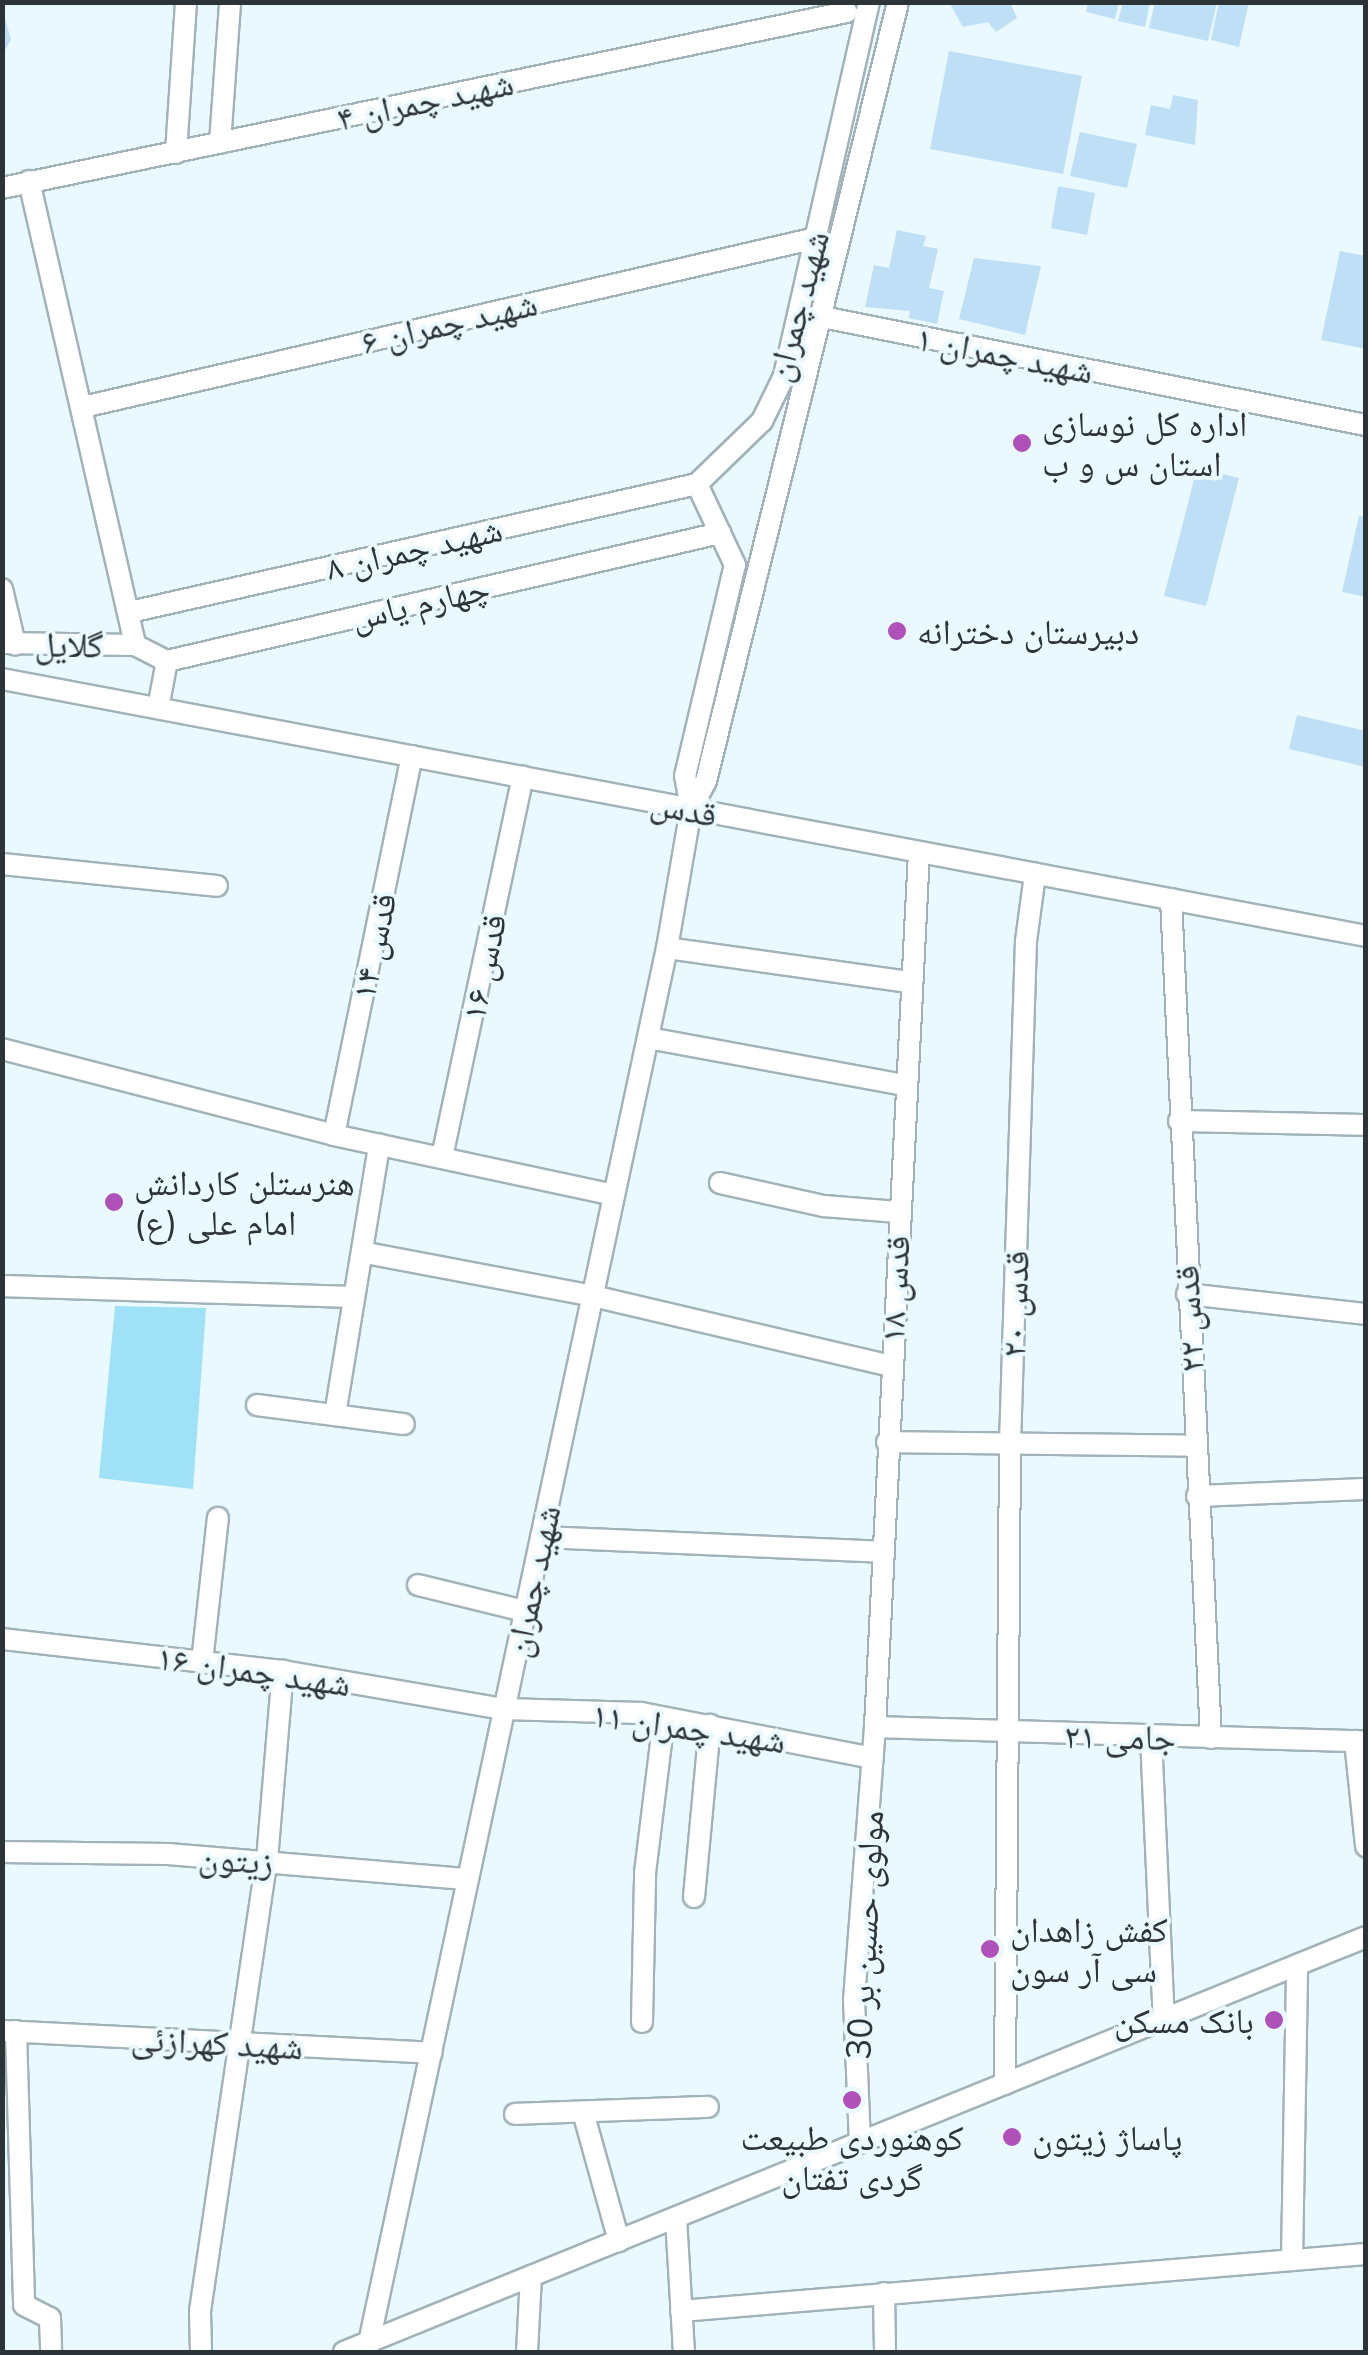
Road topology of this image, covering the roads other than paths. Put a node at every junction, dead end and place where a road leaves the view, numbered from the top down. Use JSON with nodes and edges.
{"nodes":[{"id":1,"x":186,"y":2,"type":"edge"},
{"id":2,"x":230,"y":2,"type":"edge"},
{"id":3,"x":870,"y":2,"type":"edge"},
{"id":4,"x":898,"y":2,"type":"edge"},
{"id":5,"x":847,"y":12,"type":"dead end"},
{"id":6,"x":220,"y":143,"type":"junction"},
{"id":7,"x":176,"y":153,"type":"junction"},
{"id":8,"x":29,"y":182,"type":"junction"},
{"id":9,"x":2,"y":188,"type":"edge"},
{"id":10,"x":816,"y":238,"type":"junction"},
{"id":11,"x":822,"y":317,"type":"junction"},
{"id":12,"x":84,"y":408,"type":"junction"},
{"id":13,"x":1366,"y":425,"type":"edge"},
{"id":14,"x":698,"y":484,"type":"junction"},
{"id":15,"x":720,"y":533,"type":"junction"},
{"id":16,"x":2,"y":589,"type":"edge"},
{"id":17,"x":130,"y":612,"type":"junction"},
{"id":18,"x":9,"y":644,"type":"edge"},
{"id":19,"x":135,"y":645,"type":"junction"},
{"id":20,"x":168,"y":661,"type":"junction"},
{"id":21,"x":2,"y":679,"type":"edge"},
{"id":22,"x":158,"y":708,"type":"junction"},
{"id":23,"x":412,"y":756,"type":"junction"},
{"id":24,"x":523,"y":777,"type":"junction"},
{"id":25,"x":691,"y":809,"type":"junction"},
{"id":26,"x":919,"y":852,"type":"junction"},
{"id":27,"x":2,"y":864,"type":"edge"},
{"id":28,"x":1035,"y":874,"type":"junction"},
{"id":29,"x":218,"y":886,"type":"dead end"},
{"id":30,"x":1171,"y":900,"type":"junction"},
{"id":31,"x":1366,"y":936,"type":"edge"},
{"id":32,"x":667,"y":948,"type":"junction"},
{"id":33,"x":910,"y":982,"type":"junction"},
{"id":34,"x":648,"y":1038,"type":"junction"},
{"id":35,"x":2,"y":1048,"type":"edge"},
{"id":36,"x":904,"y":1085,"type":"junction"},
{"id":37,"x":1179,"y":1121,"type":"junction"},
{"id":38,"x":1366,"y":1125,"type":"edge"},
{"id":39,"x":334,"y":1135,"type":"junction"},
{"id":40,"x":379,"y":1144,"type":"junction"},
{"id":41,"x":442,"y":1157,"type":"junction"},
{"id":42,"x":720,"y":1183,"type":"dead end"},
{"id":43,"x":614,"y":1195,"type":"junction"},
{"id":44,"x":898,"y":1212,"type":"junction"},
{"id":45,"x":366,"y":1253,"type":"junction"},
{"id":46,"x":2,"y":1286,"type":"edge"},
{"id":47,"x":1187,"y":1294,"type":"junction"},
{"id":48,"x":593,"y":1296,"type":"junction"},
{"id":49,"x":352,"y":1297,"type":"junction"},
{"id":50,"x":1366,"y":1314,"type":"edge"},
{"id":51,"x":890,"y":1366,"type":"junction"},
{"id":52,"x":257,"y":1405,"type":"dead end"},
{"id":53,"x":335,"y":1415,"type":"junction"},
{"id":54,"x":404,"y":1424,"type":"dead end"},
{"id":55,"x":888,"y":1442,"type":"junction"},
{"id":56,"x":1010,"y":1444,"type":"junction"},
{"id":57,"x":1194,"y":1446,"type":"junction"},
{"id":58,"x":1366,"y":1489,"type":"edge"},
{"id":59,"x":1197,"y":1496,"type":"junction"},
{"id":60,"x":218,"y":1518,"type":"dead end"},
{"id":61,"x":541,"y":1537,"type":"junction"},
{"id":62,"x":883,"y":1552,"type":"junction"},
{"id":63,"x":418,"y":1585,"type":"dead end"},
{"id":64,"x":526,"y":1611,"type":"junction"},
{"id":65,"x":2,"y":1639,"type":"edge"},
{"id":66,"x":202,"y":1662,"type":"junction"},
{"id":67,"x":283,"y":1672,"type":"junction"},
{"id":68,"x":504,"y":1709,"type":"junction"},
{"id":69,"x":664,"y":1719,"type":"junction"},
{"id":70,"x":710,"y":1725,"type":"junction"},
{"id":71,"x":875,"y":1727,"type":"junction"},
{"id":72,"x":1008,"y":1734,"type":"junction"},
{"id":73,"x":1150,"y":1737,"type":"junction"},
{"id":74,"x":1211,"y":1738,"type":"junction"},
{"id":75,"x":1360,"y":1742,"type":"edge"},
{"id":76,"x":873,"y":1758,"type":"junction"},
{"id":77,"x":1366,"y":1846,"type":"edge"},
{"id":78,"x":2,"y":1852,"type":"edge"},
{"id":79,"x":267,"y":1860,"type":"junction"},
{"id":80,"x":468,"y":1880,"type":"junction"},
{"id":81,"x":694,"y":1896,"type":"dead end"},
{"id":82,"x":1366,"y":1937,"type":"edge"},
{"id":83,"x":1297,"y":1965,"type":"junction"},
{"id":84,"x":1164,"y":2019,"type":"junction"},
{"id":85,"x":642,"y":2022,"type":"dead end"},
{"id":86,"x":9,"y":2031,"type":"edge"},
{"id":87,"x":240,"y":2043,"type":"junction"},
{"id":88,"x":431,"y":2053,"type":"junction"},
{"id":89,"x":1006,"y":2084,"type":"junction"},
{"id":90,"x":708,"y":2107,"type":"dead end"},
{"id":91,"x":582,"y":2112,"type":"junction"},
{"id":92,"x":515,"y":2114,"type":"dead end"},
{"id":93,"x":860,"y":2143,"type":"junction"},
{"id":94,"x":12,"y":2209,"type":"edge"},
{"id":95,"x":676,"y":2218,"type":"junction"},
{"id":96,"x":619,"y":2241,"type":"junction"},
{"id":97,"x":1366,"y":2254,"type":"edge"},
{"id":98,"x":1292,"y":2260,"type":"junction"},
{"id":99,"x":531,"y":2276,"type":"junction"},
{"id":100,"x":884,"y":2294,"type":"junction"},
{"id":101,"x":681,"y":2311,"type":"junction"},
{"id":102,"x":368,"y":2348,"type":"edge"},
{"id":103,"x":51,"y":2352,"type":"edge"},
{"id":104,"x":200,"y":2352,"type":"edge"},
{"id":105,"x":344,"y":2352,"type":"edge"},
{"id":106,"x":526,"y":2352,"type":"edge"},
{"id":107,"x":684,"y":2352,"type":"edge"},
{"id":108,"x":885,"y":2352,"type":"edge"}],
"edges":[{"from":1,"to":7,"type":"street"},
{"from":2,"to":6,"type":"street"},
{"from":3,"to":10,"type":"street","name":"شهید چمران"},
{"from":4,"to":11,"type":"street","name":"شهید چمران"},
{"from":5,"to":6,"type":"street","name":"شهید چمران ۴"},
{"from":6,"to":7,"type":"street","name":"شهید چمران ۴"},
{"from":7,"to":8,"type":"street","name":"شهید چمران ۴"},
{"from":8,"to":9,"type":"street","name":"شهید چمران ۴"},
{"from":8,"to":12,"type":"street"},
{"from":10,"to":12,"type":"street","name":"شهید چمران ۶"},
{"from":10,"to":14,"type":"street","name":"شهید چمران"},
{"from":11,"to":13,"type":"street","name":"شهید چمران ۱"},
{"from":11,"to":25,"type":"street","name":"شهید چمران"},
{"from":12,"to":17,"type":"street"},
{"from":14,"to":15,"type":"street","name":"شهید چمران"},
{"from":14,"to":17,"type":"street","name":"شهید چمران ۸"},
{"from":15,"to":20,"type":"street","name":"چهارم یاس"},
{"from":15,"to":25,"type":"street","name":"شهید چمران"},
{"from":16,"to":18,"type":"street"},
{"from":17,"to":19,"type":"street"},
{"from":18,"to":19,"type":"street","name":"گلایل"},
{"from":19,"to":20,"type":"street"},
{"from":20,"to":22,"type":"street"},
{"from":21,"to":22,"type":"street","name":"قدس"},
{"from":22,"to":23,"type":"street","name":"قدس"},
{"from":23,"to":24,"type":"street","name":"قدس"},
{"from":23,"to":39,"type":"street","name":"قدس ۱۴"},
{"from":24,"to":25,"type":"street","name":"قدس"},
{"from":24,"to":41,"type":"street","name":"قدس ۱۶"},
{"from":25,"to":26,"type":"street","name":"قدس"},
{"from":25,"to":32,"type":"street","name":"شهید چمران"},
{"from":26,"to":28,"type":"street","name":"قدس"},
{"from":26,"to":33,"type":"street","name":"قدس ۱۸"},
{"from":27,"to":29,"type":"street"},
{"from":28,"to":30,"type":"street","name":"قدس"},
{"from":28,"to":56,"type":"street","name":"قدس ۲۰"},
{"from":30,"to":31,"type":"street","name":"قدس"},
{"from":30,"to":37,"type":"street","name":"قدس ۲۲"},
{"from":32,"to":33,"type":"street"},
{"from":32,"to":34,"type":"street","name":"شهید چمران"},
{"from":33,"to":36,"type":"street","name":"قدس ۱۸"},
{"from":34,"to":36,"type":"street"},
{"from":34,"to":43,"type":"street","name":"شهید چمران"},
{"from":35,"to":39,"type":"street"},
{"from":36,"to":44,"type":"street","name":"قدس ۱۸"},
{"from":37,"to":38,"type":"street"},
{"from":37,"to":47,"type":"street","name":"قدس ۲۲"},
{"from":39,"to":40,"type":"street"},
{"from":40,"to":41,"type":"street"},
{"from":40,"to":45,"type":"street"},
{"from":41,"to":43,"type":"street"},
{"from":42,"to":44,"type":"street"},
{"from":43,"to":48,"type":"street","name":"شهید چمران"},
{"from":44,"to":51,"type":"street","name":"قدس ۱۸"},
{"from":45,"to":48,"type":"street"},
{"from":45,"to":49,"type":"street"},
{"from":46,"to":49,"type":"street"},
{"from":47,"to":50,"type":"street"},
{"from":47,"to":57,"type":"street","name":"قدس ۲۲"},
{"from":48,"to":51,"type":"street"},
{"from":48,"to":61,"type":"street","name":"شهید چمران"},
{"from":49,"to":53,"type":"street"},
{"from":51,"to":55,"type":"street","name":"قدس ۱۸"},
{"from":52,"to":53,"type":"street"},
{"from":53,"to":54,"type":"street"},
{"from":55,"to":56,"type":"street"},
{"from":55,"to":62,"type":"street","name":"قدس ۱۸"},
{"from":56,"to":57,"type":"street"},
{"from":56,"to":72,"type":"street","name":"قدس ۲۰"},
{"from":57,"to":59,"type":"street","name":"قدس ۲۲"},
{"from":58,"to":59,"type":"street"},
{"from":59,"to":74,"type":"street","name":"قدس ۲۲"},
{"from":60,"to":66,"type":"street"},
{"from":61,"to":62,"type":"street"},
{"from":61,"to":64,"type":"street","name":"شهید چمران"},
{"from":62,"to":71,"type":"street","name":"قدس ۱۸"},
{"from":63,"to":64,"type":"street"},
{"from":64,"to":68,"type":"street","name":"شهید چمران"},
{"from":65,"to":66,"type":"street","name":"شهید چمران ۱۶"},
{"from":66,"to":67,"type":"street","name":"شهید چمران ۱۶"},
{"from":67,"to":68,"type":"street","name":"شهید چمران ۱۶"},
{"from":67,"to":79,"type":"street"},
{"from":68,"to":69,"type":"street","name":"شهید چمران ۱۱"},
{"from":68,"to":80,"type":"street","name":"شهید چمران"},
{"from":69,"to":70,"type":"street","name":"شهید چمران ۱۱"},
{"from":69,"to":85,"type":"street"},
{"from":70,"to":76,"type":"street","name":"شهید چمران ۱۱"},
{"from":70,"to":81,"type":"street"},
{"from":71,"to":72,"type":"street","name":"جامی ۲۱"},
{"from":71,"to":76,"type":"street","name":"مولوی حسین بر 30"},
{"from":72,"to":73,"type":"street","name":"جامی ۲۱"},
{"from":72,"to":89,"type":"street","name":"قدس ۲۰"},
{"from":73,"to":74,"type":"street","name":"جامی ۲۱"},
{"from":73,"to":84,"type":"street"},
{"from":74,"to":75,"type":"street","name":"جامی ۲۱"},
{"from":75,"to":77,"type":"street"},
{"from":76,"to":93,"type":"street","name":"مولوی حسین بر 30"},
{"from":78,"to":79,"type":"street","name":"زیتون"},
{"from":79,"to":80,"type":"street","name":"زیتون"},
{"from":79,"to":87,"type":"street"},
{"from":80,"to":88,"type":"street","name":"شهید چمران"},
{"from":82,"to":83,"type":"street"},
{"from":83,"to":84,"type":"street"},
{"from":83,"to":98,"type":"street"},
{"from":84,"to":89,"type":"street"},
{"from":86,"to":87,"type":"street","name":"شهید کهرازئی"},
{"from":86,"to":94,"type":"street"},
{"from":87,"to":88,"type":"street","name":"شهید کهرازئی"},
{"from":87,"to":104,"type":"street"},
{"from":88,"to":102,"type":"street","name":"شهید چمران"},
{"from":89,"to":93,"type":"street"},
{"from":90,"to":91,"type":"street"},
{"from":91,"to":92,"type":"street"},
{"from":91,"to":96,"type":"street"},
{"from":93,"to":95,"type":"street"},
{"from":94,"to":103,"type":"street"},
{"from":95,"to":96,"type":"street"},
{"from":95,"to":101,"type":"street"},
{"from":96,"to":99,"type":"street"},
{"from":97,"to":98,"type":"street"},
{"from":98,"to":100,"type":"street"},
{"from":99,"to":102,"type":"street"},
{"from":99,"to":106,"type":"street"},
{"from":100,"to":101,"type":"street"},
{"from":100,"to":108,"type":"street"},
{"from":101,"to":107,"type":"street"},
{"from":102,"to":105,"type":"street"}]}
